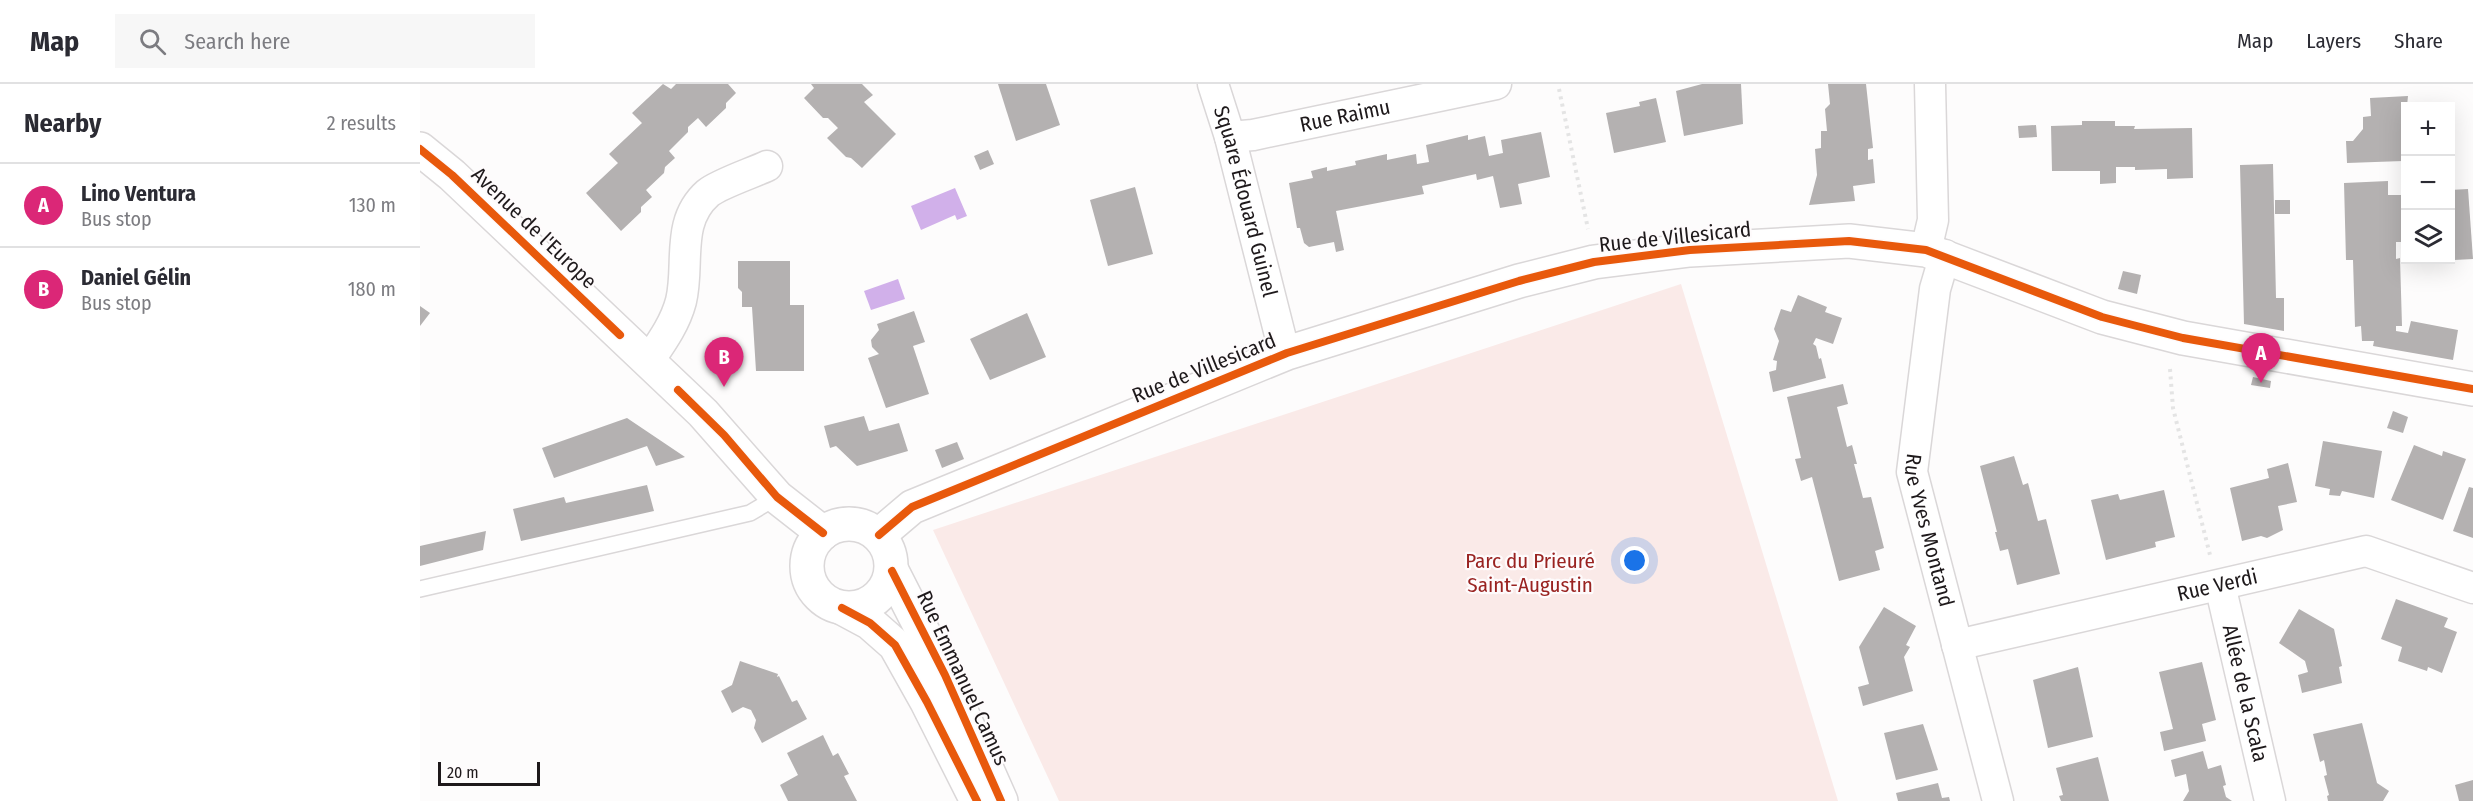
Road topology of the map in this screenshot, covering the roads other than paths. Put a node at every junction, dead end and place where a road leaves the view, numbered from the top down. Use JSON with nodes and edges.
{"nodes":[{"id":1,"x":1213,"y":84,"type":"edge"},
{"id":2,"x":1496,"y":84,"type":"edge"},
{"id":3,"x":1930,"y":84,"type":"edge"},
{"id":4,"x":1230,"y":137,"type":"junction"},
{"id":5,"x":420,"y":149,"type":"edge"},
{"id":6,"x":767,"y":166,"type":"dead end"},
{"id":7,"x":1935,"y":253,"type":"junction"},
{"id":8,"x":1287,"y":353,"type":"junction"},
{"id":9,"x":648,"y":362,"type":"junction"},
{"id":10,"x":2473,"y":389,"type":"edge"},
{"id":11,"x":777,"y":497,"type":"junction"},
{"id":12,"x":823,"y":533,"type":"junction"},
{"id":13,"x":879,"y":535,"type":"junction"},
{"id":14,"x":892,"y":571,"type":"junction"},
{"id":15,"x":2220,"y":585,"type":"junction"},
{"id":16,"x":2473,"y":588,"type":"edge"},
{"id":17,"x":420,"y":589,"type":"edge"},
{"id":18,"x":842,"y":608,"type":"junction"},
{"id":19,"x":1957,"y":645,"type":"junction"},
{"id":20,"x":977,"y":801,"type":"edge"},
{"id":21,"x":1001,"y":801,"type":"edge"},
{"id":22,"x":1998,"y":801,"type":"edge"},
{"id":23,"x":2270,"y":801,"type":"edge"}],
"edges":[{"from":1,"to":4,"type":"street","name":"Square Édouard Guinel"},
{"from":2,"to":4,"type":"street","name":"Rue Raimu"},
{"from":3,"to":7,"type":"street","name":"Rue Yves Montand"},
{"from":4,"to":8,"type":"street","name":"Square Édouard Guinel"},
{"from":5,"to":9,"type":"street","name":"Avenue de l'Europe"},
{"from":6,"to":9,"type":"street"},
{"from":7,"to":8,"type":"street","name":"Rue de Villesicard"},
{"from":7,"to":10,"type":"street","name":"Rue de Villesicard"},
{"from":7,"to":19,"type":"street","name":"Rue Yves Montand"},
{"from":8,"to":13,"type":"street","name":"Rue de Villesicard"},
{"from":9,"to":11,"type":"street","name":"Avenue de l'Europe"},
{"from":11,"to":12,"type":"street","name":"Avenue de l'Europe"},
{"from":11,"to":17,"type":"lane"},
{"from":12,"to":13,"type":"street"},
{"from":12,"to":18,"type":"street"},
{"from":13,"to":14,"type":"street"},
{"from":14,"to":18,"type":"street"},
{"from":14,"to":21,"type":"street","name":"Rue Emmanuel Camus"},
{"from":15,"to":16,"type":"street","name":"Rue Verdi"},
{"from":15,"to":19,"type":"street","name":"Rue Verdi"},
{"from":15,"to":23,"type":"street","name":"Allée de la Scala"},
{"from":18,"to":20,"type":"street","name":"Rue Emmanuel Camus"},
{"from":19,"to":22,"type":"street","name":"Rue Yves Montand"}]}
